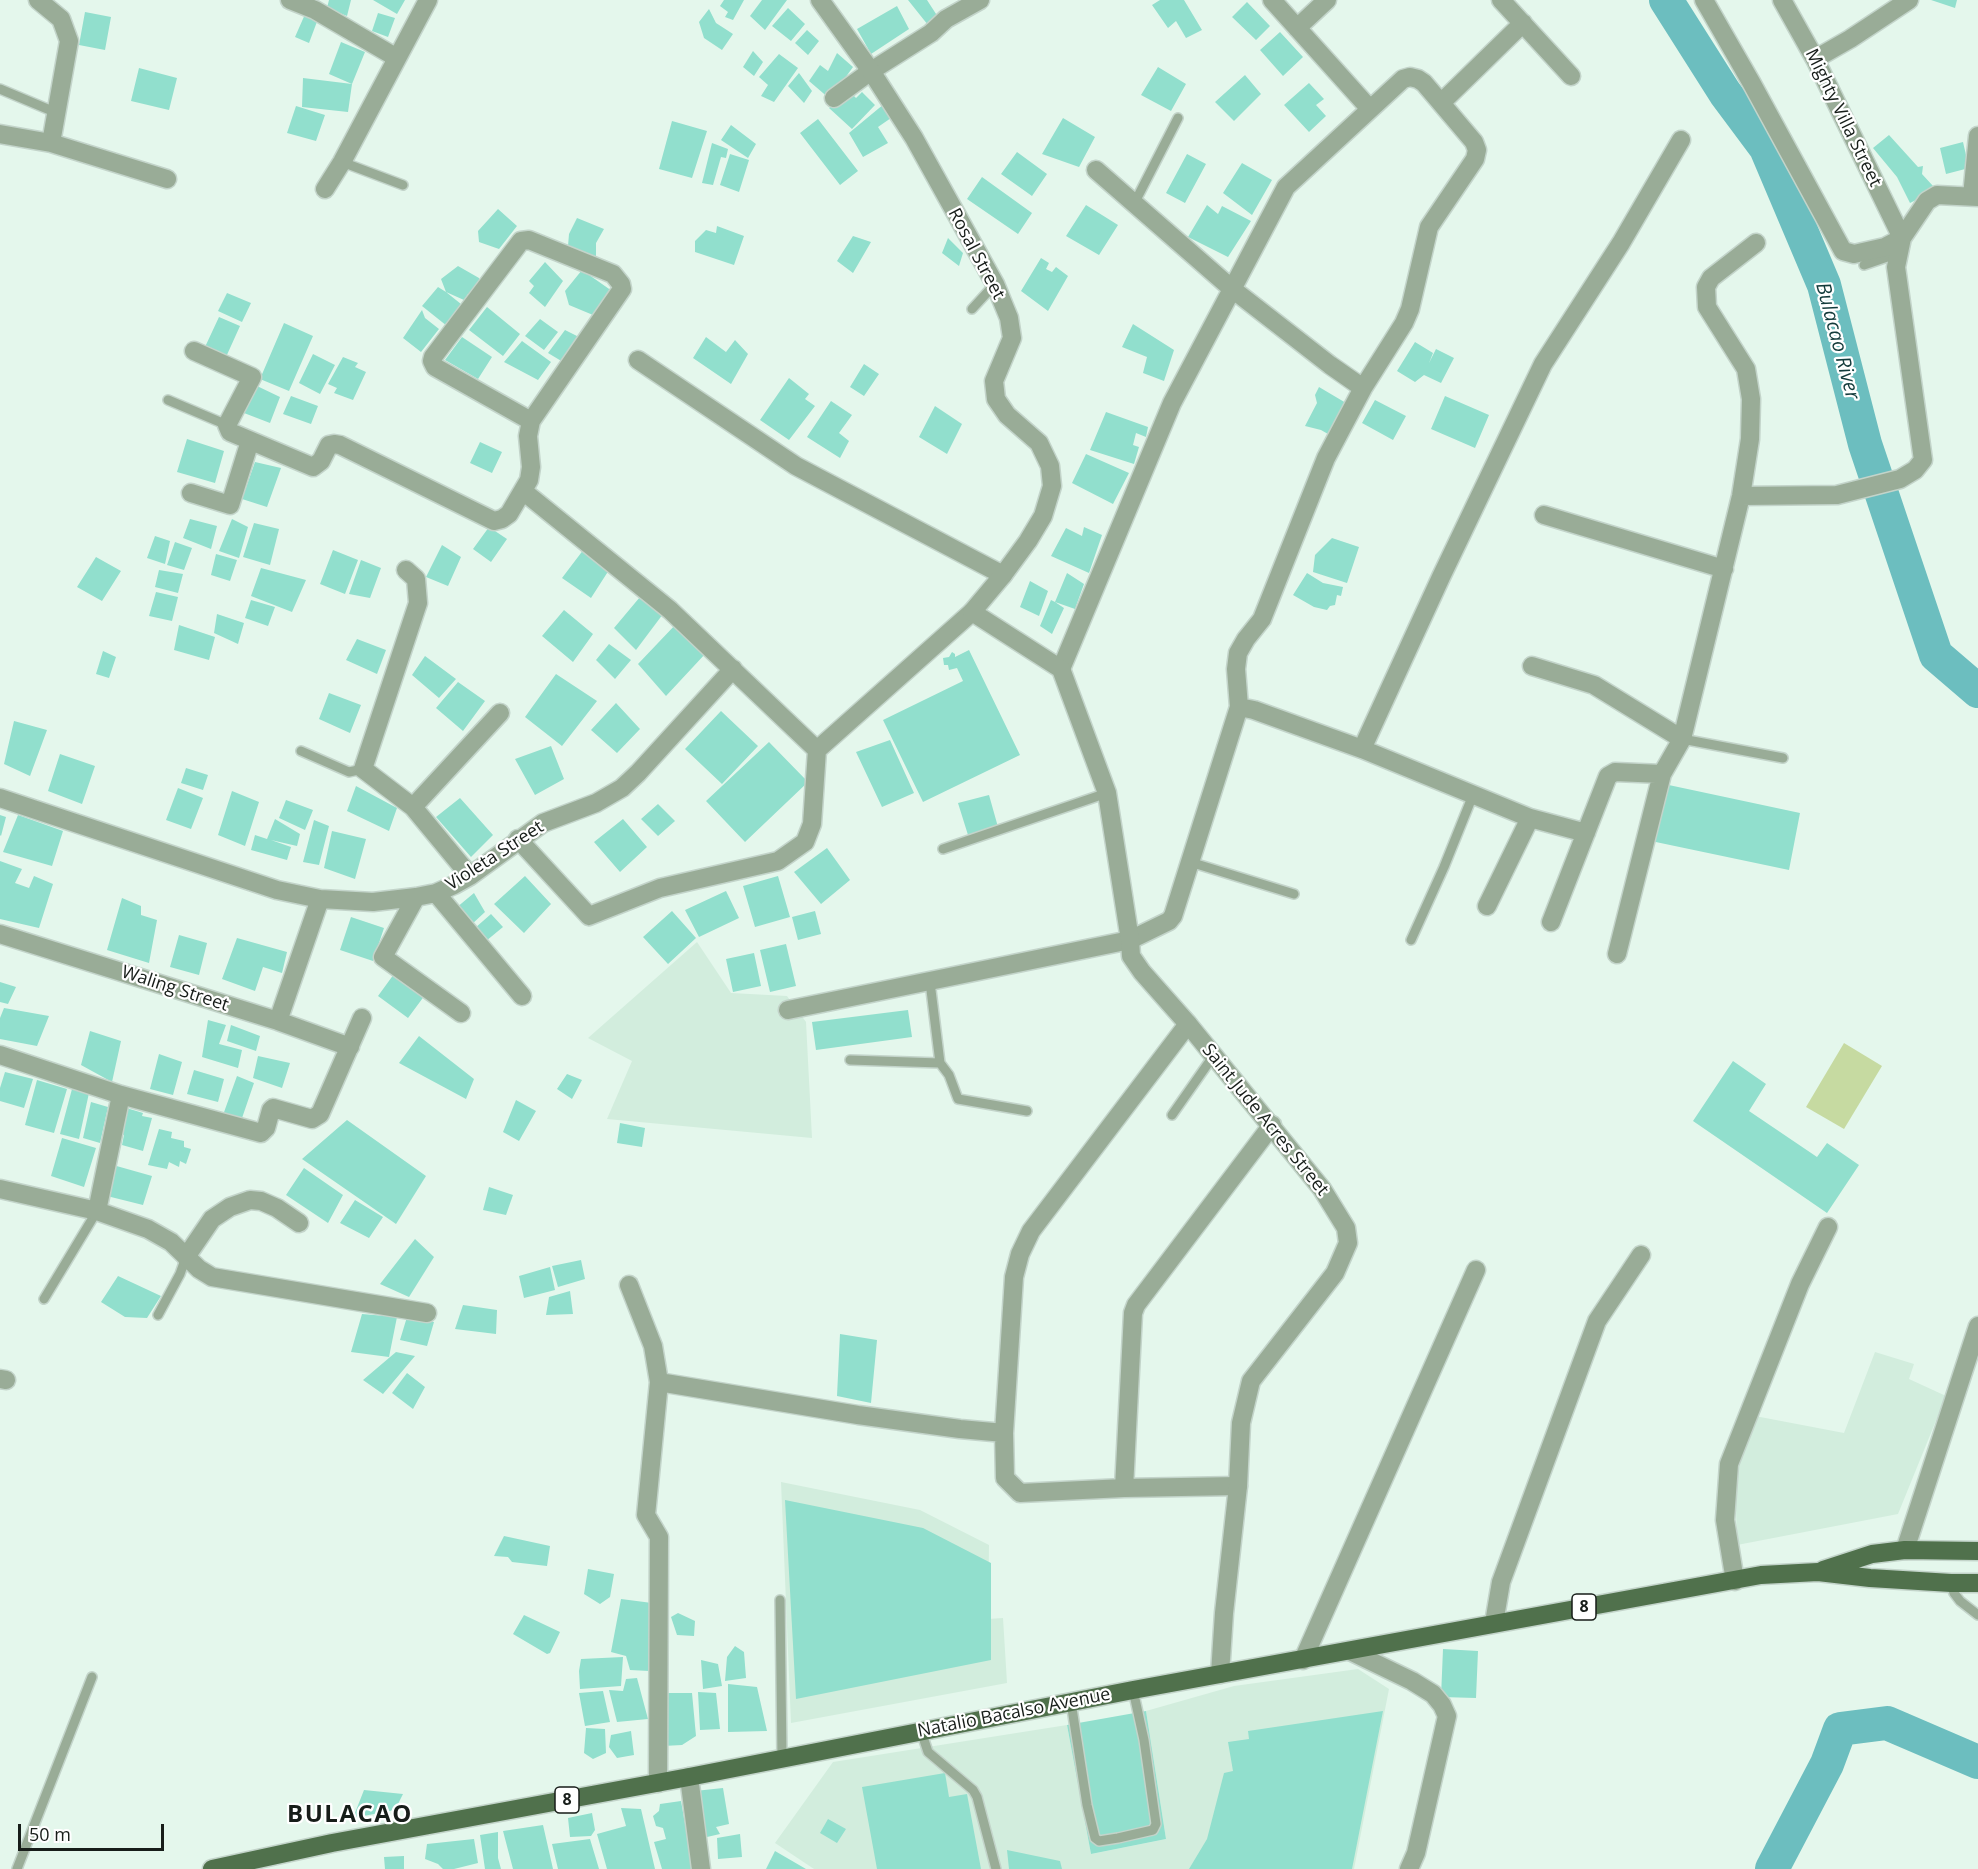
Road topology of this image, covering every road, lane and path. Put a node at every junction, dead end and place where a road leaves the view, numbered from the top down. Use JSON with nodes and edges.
{"nodes":[{"id":1,"x":38,"y":0,"type":"edge"},
{"id":2,"x":290,"y":0,"type":"edge"},
{"id":3,"x":428,"y":0,"type":"edge"},
{"id":4,"x":820,"y":0,"type":"edge"},
{"id":5,"x":980,"y":0,"type":"edge"},
{"id":6,"x":1272,"y":0,"type":"edge"},
{"id":7,"x":1327,"y":0,"type":"edge"},
{"id":8,"x":1501,"y":0,"type":"edge"},
{"id":9,"x":1704,"y":0,"type":"edge"},
{"id":10,"x":1782,"y":0,"type":"edge"},
{"id":11,"x":1909,"y":0,"type":"edge"},
{"id":12,"x":1523,"y":23,"type":"junction"},
{"id":13,"x":1297,"y":28,"type":"junction"},
{"id":14,"x":397,"y":58,"type":"junction"},
{"id":15,"x":1815,"y":59,"type":"junction"},
{"id":16,"x":872,"y":71,"type":"junction"},
{"id":17,"x":1571,"y":76,"type":"dead end"},
{"id":18,"x":0,"y":89,"type":"edge"},
{"id":19,"x":834,"y":98,"type":"dead end"},
{"id":20,"x":1441,"y":103,"type":"junction"},
{"id":21,"x":1370,"y":109,"type":"junction"},
{"id":22,"x":57,"y":112,"type":"junction"},
{"id":23,"x":1178,"y":118,"type":"dead end"},
{"id":24,"x":0,"y":134,"type":"edge"},
{"id":25,"x":1978,"y":136,"type":"edge"},
{"id":26,"x":1681,"y":140,"type":"dead end"},
{"id":27,"x":51,"y":143,"type":"junction"},
{"id":28,"x":342,"y":162,"type":"junction"},
{"id":29,"x":1096,"y":170,"type":"dead end"},
{"id":30,"x":167,"y":179,"type":"dead end"},
{"id":31,"x":403,"y":185,"type":"dead end"},
{"id":32,"x":325,"y":189,"type":"dead end"},
{"id":33,"x":1975,"y":197,"type":"edge"},
{"id":34,"x":1135,"y":202,"type":"junction"},
{"id":35,"x":1756,"y":243,"type":"dead end"},
{"id":36,"x":1900,"y":245,"type":"junction"},
{"id":37,"x":1864,"y":265,"type":"dead end"},
{"id":38,"x":995,"y":284,"type":"junction"},
{"id":39,"x":1231,"y":288,"type":"junction"},
{"id":40,"x":972,"y":309,"type":"dead end"},
{"id":41,"x":194,"y":351,"type":"dead end"},
{"id":42,"x":638,"y":360,"type":"dead end"},
{"id":43,"x":1363,"y":388,"type":"junction"},
{"id":44,"x":168,"y":399,"type":"dead end"},
{"id":45,"x":531,"y":421,"type":"junction"},
{"id":46,"x":227,"y":425,"type":"junction"},
{"id":47,"x":250,"y":441,"type":"junction"},
{"id":48,"x":523,"y":491,"type":"junction"},
{"id":49,"x":191,"y":493,"type":"dead end"},
{"id":50,"x":1741,"y":496,"type":"junction"},
{"id":51,"x":1544,"y":515,"type":"dead end"},
{"id":52,"x":1724,"y":569,"type":"junction"},
{"id":53,"x":406,"y":570,"type":"dead end"},
{"id":54,"x":1002,"y":575,"type":"junction"},
{"id":55,"x":972,"y":612,"type":"junction"},
{"id":56,"x":1532,"y":666,"type":"dead end"},
{"id":57,"x":733,"y":669,"type":"junction"},
{"id":58,"x":1061,"y":669,"type":"junction"},
{"id":59,"x":1239,"y":707,"type":"junction"},
{"id":60,"x":500,"y":713,"type":"dead end"},
{"id":61,"x":1682,"y":739,"type":"junction"},
{"id":62,"x":1362,"y":749,"type":"junction"},
{"id":63,"x":817,"y":750,"type":"junction"},
{"id":64,"x":301,"y":751,"type":"dead end"},
{"id":65,"x":1783,"y":758,"type":"dead end"},
{"id":66,"x":363,"y":769,"type":"junction"},
{"id":67,"x":1662,"y":774,"type":"junction"},
{"id":68,"x":1107,"y":793,"type":"junction"},
{"id":69,"x":1473,"y":795,"type":"junction"},
{"id":70,"x":0,"y":798,"type":"edge"},
{"id":71,"x":412,"y":807,"type":"junction"},
{"id":72,"x":1530,"y":818,"type":"junction"},
{"id":73,"x":1586,"y":833,"type":"junction"},
{"id":74,"x":518,"y":839,"type":"junction"},
{"id":75,"x":943,"y":849,"type":"dead end"},
{"id":76,"x":1190,"y":862,"type":"junction"},
{"id":77,"x":470,"y":876,"type":"junction"},
{"id":78,"x":436,"y":893,"type":"junction"},
{"id":79,"x":1294,"y":894,"type":"dead end"},
{"id":80,"x":416,"y":897,"type":"junction"},
{"id":81,"x":320,"y":899,"type":"junction"},
{"id":82,"x":1487,"y":906,"type":"dead end"},
{"id":83,"x":1551,"y":922,"type":"dead end"},
{"id":84,"x":0,"y":933,"type":"edge"},
{"id":85,"x":1130,"y":940,"type":"junction"},
{"id":86,"x":1411,"y":940,"type":"dead end"},
{"id":87,"x":1617,"y":954,"type":"dead end"},
{"id":88,"x":930,"y":982,"type":"junction"},
{"id":89,"x":522,"y":996,"type":"dead end"},
{"id":90,"x":788,"y":1010,"type":"dead end"},
{"id":91,"x":461,"y":1013,"type":"dead end"},
{"id":92,"x":362,"y":1018,"type":"dead end"},
{"id":93,"x":278,"y":1022,"type":"junction"},
{"id":94,"x":1188,"y":1024,"type":"junction"},
{"id":95,"x":350,"y":1047,"type":"junction"},
{"id":96,"x":0,"y":1055,"type":"edge"},
{"id":97,"x":1214,"y":1055,"type":"junction"},
{"id":98,"x":850,"y":1060,"type":"dead end"},
{"id":99,"x":940,"y":1063,"type":"junction"},
{"id":100,"x":121,"y":1095,"type":"junction"},
{"id":101,"x":1027,"y":1111,"type":"dead end"},
{"id":102,"x":1172,"y":1115,"type":"dead end"},
{"id":103,"x":1272,"y":1125,"type":"junction"},
{"id":104,"x":0,"y":1189,"type":"edge"},
{"id":105,"x":97,"y":1211,"type":"junction"},
{"id":106,"x":299,"y":1223,"type":"dead end"},
{"id":107,"x":1828,"y":1227,"type":"dead end"},
{"id":108,"x":1641,"y":1255,"type":"dead end"},
{"id":109,"x":186,"y":1257,"type":"junction"},
{"id":110,"x":1476,"y":1270,"type":"dead end"},
{"id":111,"x":629,"y":1285,"type":"dead end"},
{"id":112,"x":44,"y":1299,"type":"dead end"},
{"id":113,"x":427,"y":1313,"type":"dead end"},
{"id":114,"x":158,"y":1315,"type":"dead end"},
{"id":115,"x":1978,"y":1326,"type":"edge"},
{"id":116,"x":659,"y":1382,"type":"junction"},
{"id":117,"x":1004,"y":1433,"type":"junction"},
{"id":118,"x":1238,"y":1486,"type":"junction"},
{"id":119,"x":1124,"y":1488,"type":"junction"},
{"id":120,"x":1905,"y":1550,"type":"junction"},
{"id":121,"x":1978,"y":1551,"type":"edge"},
{"id":122,"x":1818,"y":1572,"type":"junction"},
{"id":123,"x":1906,"y":1580,"type":"junction"},
{"id":124,"x":1735,"y":1581,"type":"junction"},
{"id":125,"x":1951,"y":1583,"type":"junction"},
{"id":126,"x":1978,"y":1583,"type":"edge"},
{"id":127,"x":780,"y":1600,"type":"dead end"},
{"id":128,"x":1978,"y":1615,"type":"edge"},
{"id":129,"x":1494,"y":1623,"type":"junction"},
{"id":130,"x":1350,"y":1651,"type":"junction"},
{"id":131,"x":1303,"y":1660,"type":"junction"},
{"id":132,"x":1220,"y":1674,"type":"junction"},
{"id":133,"x":92,"y":1677,"type":"dead end"},
{"id":134,"x":1133,"y":1690,"type":"junction"},
{"id":135,"x":1071,"y":1702,"type":"junction"},
{"id":136,"x":921,"y":1731,"type":"junction"},
{"id":137,"x":782,"y":1758,"type":"junction"},
{"id":138,"x":689,"y":1777,"type":"junction"},
{"id":139,"x":658,"y":1783,"type":"junction"},
{"id":140,"x":264,"y":1864,"type":"edge"},
{"id":141,"x":17,"y":1869,"type":"edge"},
{"id":142,"x":214,"y":1869,"type":"edge"},
{"id":143,"x":701,"y":1869,"type":"edge"},
{"id":144,"x":996,"y":1869,"type":"edge"},
{"id":145,"x":1408,"y":1869,"type":"edge"}],
"edges":[{"from":1,"to":22,"type":"street"},
{"from":2,"to":14,"type":"street"},
{"from":3,"to":14,"type":"street"},
{"from":4,"to":16,"type":"street","name":"Rosal Street"},
{"from":5,"to":16,"type":"street"},
{"from":6,"to":13,"type":"street"},
{"from":7,"to":13,"type":"street"},
{"from":8,"to":12,"type":"street"},
{"from":9,"to":36,"type":"street"},
{"from":10,"to":15,"type":"street","name":"Mighty Villa Street"},
{"from":11,"to":15,"type":"street"},
{"from":12,"to":17,"type":"street"},
{"from":12,"to":20,"type":"street"},
{"from":13,"to":21,"type":"street"},
{"from":14,"to":28,"type":"street"},
{"from":15,"to":36,"type":"street","name":"Mighty Villa Street"},
{"from":16,"to":19,"type":"street"},
{"from":16,"to":38,"type":"street","name":"Rosal Street"},
{"from":18,"to":22,"type":"lane"},
{"from":20,"to":21,"type":"street"},
{"from":20,"to":43,"type":"street"},
{"from":21,"to":39,"type":"street"},
{"from":22,"to":27,"type":"street"},
{"from":23,"to":34,"type":"lane"},
{"from":24,"to":27,"type":"street"},
{"from":25,"to":33,"type":"street"},
{"from":26,"to":62,"type":"street"},
{"from":27,"to":30,"type":"street"},
{"from":28,"to":31,"type":"lane"},
{"from":28,"to":32,"type":"street"},
{"from":29,"to":34,"type":"street"},
{"from":33,"to":36,"type":"street"},
{"from":34,"to":39,"type":"street"},
{"from":35,"to":50,"type":"street"},
{"from":36,"to":37,"type":"lane"},
{"from":36,"to":50,"type":"street"},
{"from":38,"to":40,"type":"lane"},
{"from":38,"to":54,"type":"street","name":"Rosal Street"},
{"from":39,"to":43,"type":"street"},
{"from":39,"to":58,"type":"street"},
{"from":41,"to":46,"type":"street"},
{"from":42,"to":54,"type":"street"},
{"from":43,"to":59,"type":"street"},
{"from":44,"to":46,"type":"lane"},
{"from":45,"to":45,"type":"street"},
{"from":45,"to":48,"type":"street"},
{"from":46,"to":47,"type":"street"},
{"from":47,"to":48,"type":"street"},
{"from":47,"to":49,"type":"street"},
{"from":48,"to":57,"type":"street"},
{"from":50,"to":52,"type":"street"},
{"from":51,"to":52,"type":"street"},
{"from":52,"to":61,"type":"street"},
{"from":53,"to":66,"type":"street"},
{"from":54,"to":55,"type":"street","name":"Rosal Street"},
{"from":55,"to":58,"type":"street"},
{"from":55,"to":63,"type":"street","name":"Rosal Street"},
{"from":56,"to":61,"type":"street"},
{"from":57,"to":63,"type":"street"},
{"from":57,"to":74,"type":"street","name":"Violeta Street"},
{"from":58,"to":68,"type":"street","name":"Saint Jude Acres Street"},
{"from":59,"to":62,"type":"street"},
{"from":59,"to":76,"type":"street"},
{"from":60,"to":71,"type":"street"},
{"from":61,"to":65,"type":"lane"},
{"from":61,"to":67,"type":"street"},
{"from":62,"to":69,"type":"street"},
{"from":63,"to":74,"type":"street"},
{"from":64,"to":66,"type":"lane"},
{"from":66,"to":71,"type":"street"},
{"from":67,"to":73,"type":"street"},
{"from":67,"to":87,"type":"street"},
{"from":68,"to":75,"type":"lane"},
{"from":68,"to":85,"type":"street","name":"Saint Jude Acres Street"},
{"from":69,"to":72,"type":"street"},
{"from":69,"to":86,"type":"lane"},
{"from":70,"to":81,"type":"street","name":"Violeta Street"},
{"from":71,"to":77,"type":"street"},
{"from":72,"to":73,"type":"street"},
{"from":72,"to":82,"type":"street"},
{"from":73,"to":83,"type":"street"},
{"from":74,"to":77,"type":"street","name":"Violeta Street"},
{"from":76,"to":79,"type":"lane"},
{"from":76,"to":85,"type":"street"},
{"from":77,"to":78,"type":"street","name":"Violeta Street"},
{"from":78,"to":80,"type":"street","name":"Violeta Street"},
{"from":78,"to":89,"type":"street"},
{"from":80,"to":81,"type":"street","name":"Violeta Street"},
{"from":80,"to":91,"type":"street"},
{"from":81,"to":93,"type":"street"},
{"from":84,"to":93,"type":"street","name":"Waling Street"},
{"from":85,"to":88,"type":"street"},
{"from":85,"to":94,"type":"street","name":"Saint Jude Acres Street"},
{"from":88,"to":90,"type":"street"},
{"from":88,"to":99,"type":"lane"},
{"from":92,"to":95,"type":"street"},
{"from":93,"to":95,"type":"street","name":"Waling Street"},
{"from":94,"to":97,"type":"street","name":"Saint Jude Acres Street"},
{"from":94,"to":117,"type":"street"},
{"from":95,"to":100,"type":"street"},
{"from":96,"to":100,"type":"street"},
{"from":97,"to":102,"type":"lane"},
{"from":97,"to":103,"type":"street","name":"Saint Jude Acres Street"},
{"from":98,"to":99,"type":"lane"},
{"from":99,"to":101,"type":"lane"},
{"from":100,"to":105,"type":"street"},
{"from":103,"to":118,"type":"street","name":"Saint Jude Acres Street"},
{"from":103,"to":119,"type":"street"},
{"from":104,"to":105,"type":"street"},
{"from":105,"to":109,"type":"street"},
{"from":105,"to":112,"type":"lane"},
{"from":106,"to":109,"type":"street"},
{"from":107,"to":124,"type":"street"},
{"from":108,"to":129,"type":"street"},
{"from":109,"to":113,"type":"street"},
{"from":109,"to":114,"type":"lane"},
{"from":110,"to":131,"type":"street"},
{"from":111,"to":116,"type":"street"},
{"from":115,"to":120,"type":"street"},
{"from":116,"to":117,"type":"street"},
{"from":116,"to":139,"type":"street"},
{"from":117,"to":119,"type":"street"},
{"from":118,"to":119,"type":"street"},
{"from":118,"to":132,"type":"street","name":"Saint Jude Acres Street"},
{"from":120,"to":121,"type":"main road","name":"Natalio Bacalso Avenue","number":"8"},
{"from":120,"to":122,"type":"main road","name":"Natalio Bacalso Avenue","number":"8"},
{"from":120,"to":123,"type":"main road"},
{"from":122,"to":123,"type":"main road","name":"Natalio Bacalso Avenue","number":"8"},
{"from":122,"to":124,"type":"main road","name":"Natalio Bacalso Avenue","number":"8"},
{"from":123,"to":125,"type":"main road","name":"Natalio Bacalso Avenue","number":"8"},
{"from":124,"to":129,"type":"main road","name":"Natalio Bacalso Avenue","number":"8"},
{"from":125,"to":126,"type":"main road","name":"Natalio Bacalso Avenue","number":"8"},
{"from":125,"to":128,"type":"lane"},
{"from":127,"to":137,"type":"lane"},
{"from":129,"to":130,"type":"main road","name":"Natalio Bacalso Avenue","number":"8"},
{"from":130,"to":131,"type":"main road","name":"Natalio Bacalso Avenue","number":"8"},
{"from":130,"to":145,"type":"street"},
{"from":131,"to":132,"type":"main road","name":"Natalio Bacalso Avenue","number":"8"},
{"from":132,"to":134,"type":"main road","name":"Natalio Bacalso Avenue","number":"8"},
{"from":133,"to":141,"type":"lane"},
{"from":134,"to":135,"type":"main road","name":"Natalio Bacalso Avenue","number":"8"},
{"from":134,"to":135,"type":"lane"},
{"from":135,"to":136,"type":"main road","name":"Natalio Bacalso Avenue","number":"8"},
{"from":136,"to":137,"type":"main road","name":"Natalio Bacalso Avenue","number":"8"},
{"from":136,"to":144,"type":"lane"},
{"from":137,"to":138,"type":"main road","name":"Natalio Bacalso Avenue","number":"8"},
{"from":138,"to":139,"type":"main road","name":"Natalio Bacalso Avenue","number":"8"},
{"from":138,"to":143,"type":"street"},
{"from":139,"to":140,"type":"main road","name":"Natalio Bacalso Avenue","number":"8"},
{"from":140,"to":142,"type":"main road","name":"Natalio Bacalso Avenue","number":"8"}]}
